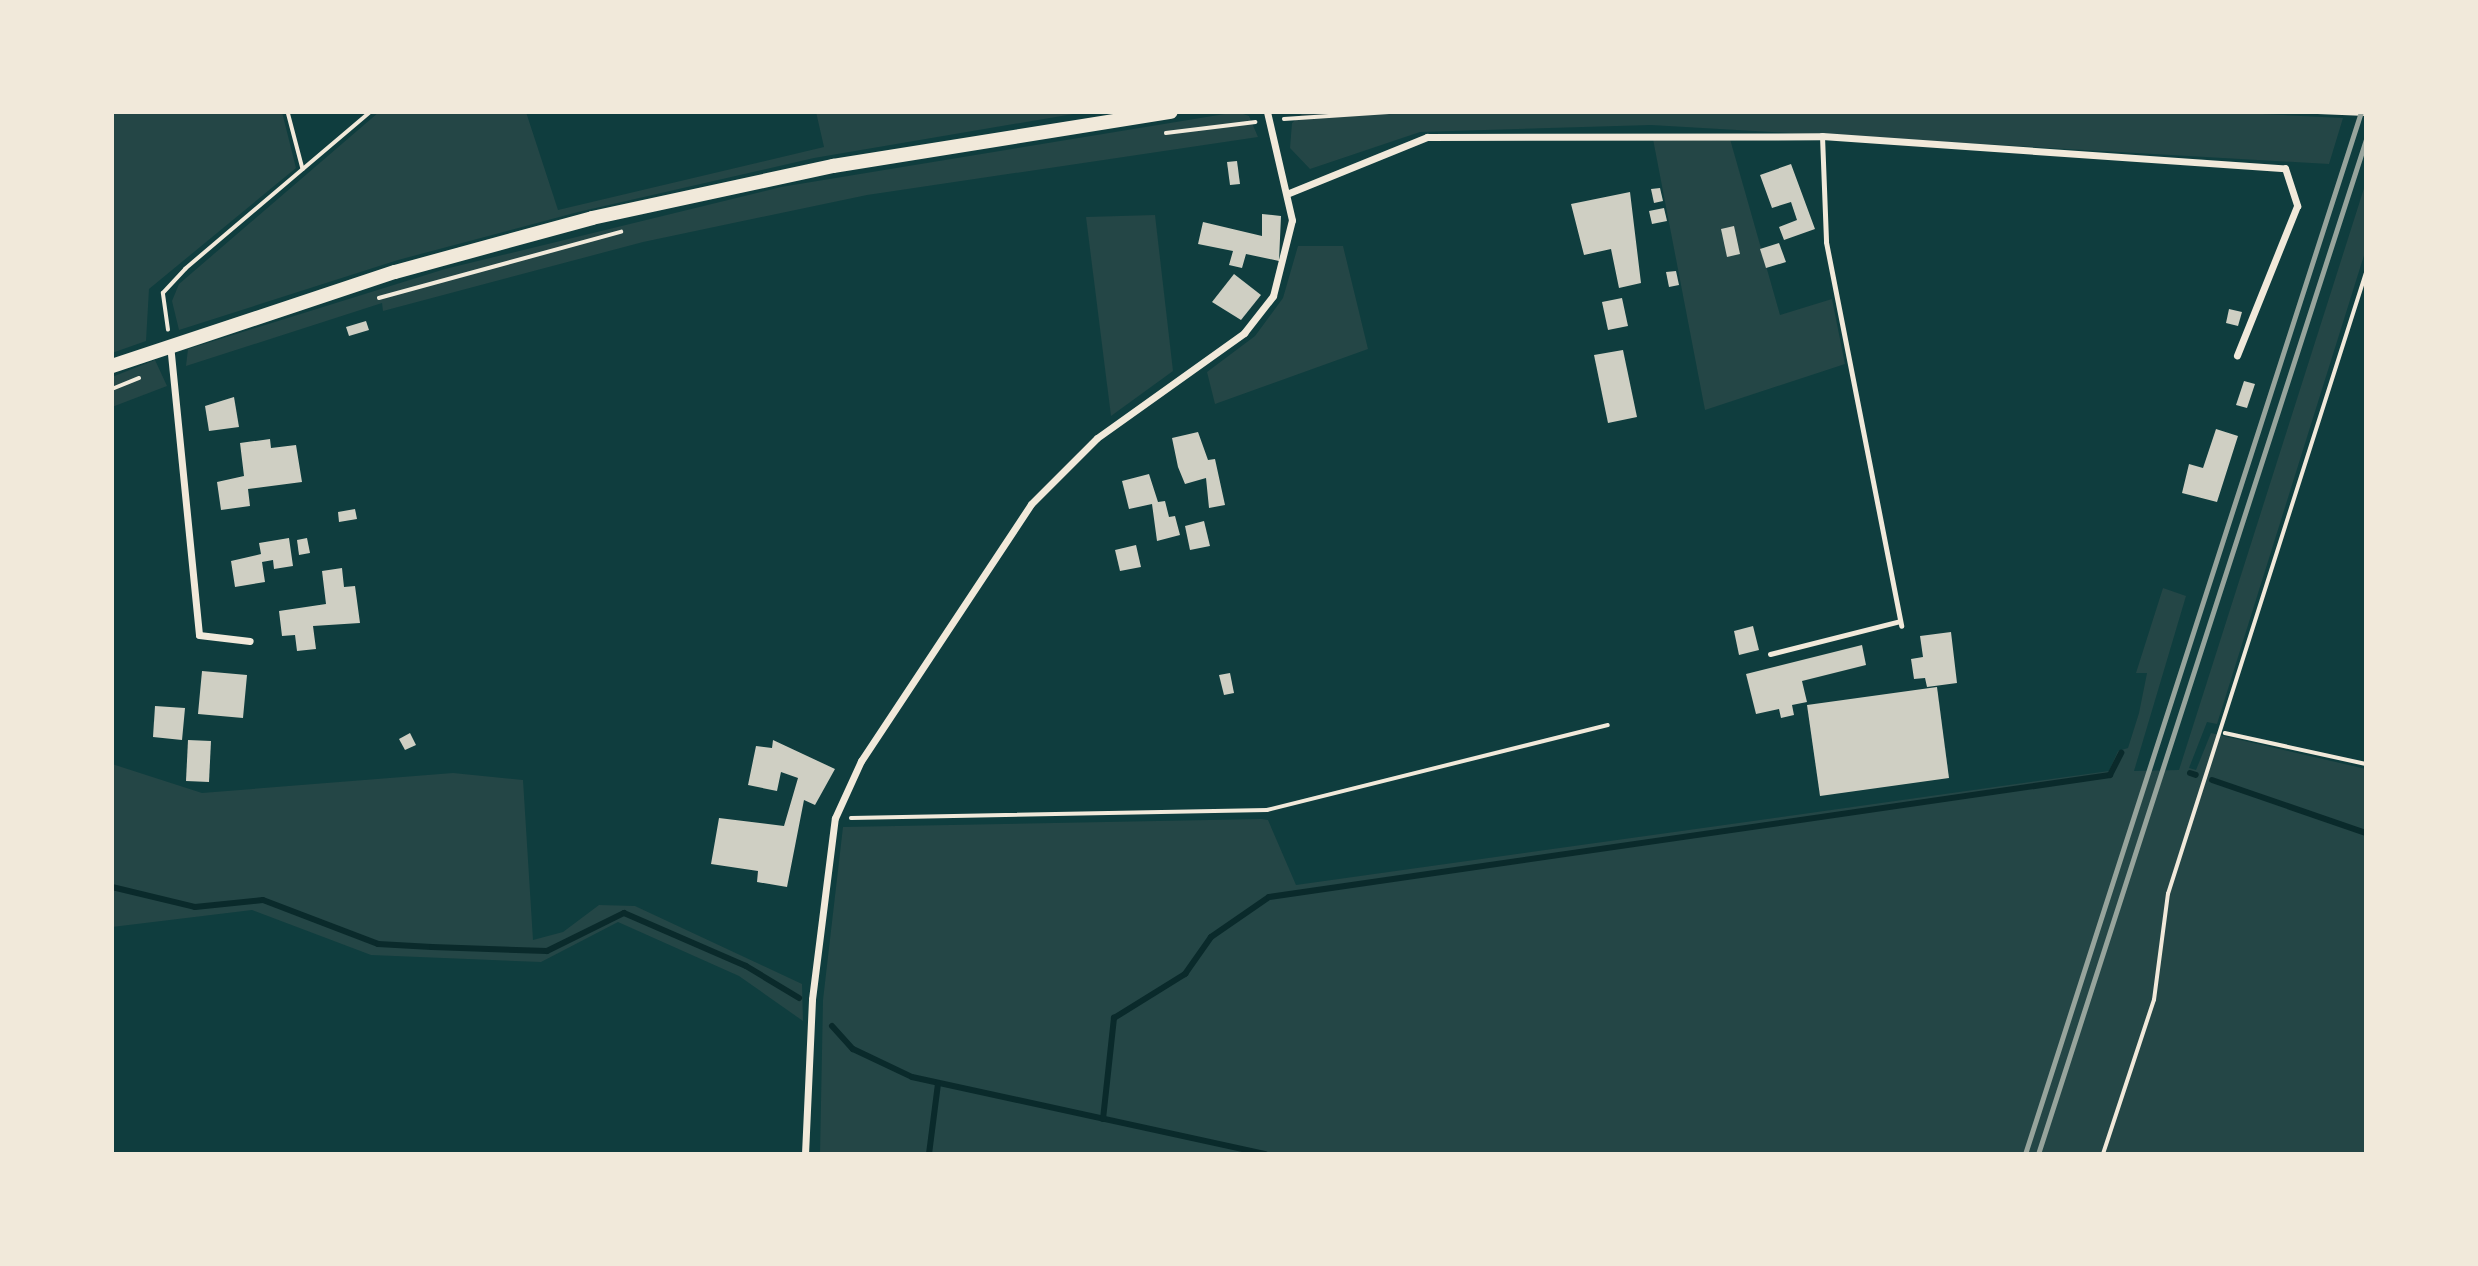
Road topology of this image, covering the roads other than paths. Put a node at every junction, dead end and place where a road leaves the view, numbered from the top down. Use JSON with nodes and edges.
{"nodes":[{"id":1,"x":1171,"y":112,"type":"edge"},
{"id":2,"x":1268,"y":116,"type":"edge"},
{"id":3,"x":1822,"y":136,"type":"junction"},
{"id":4,"x":1289,"y":193,"type":"junction"},
{"id":5,"x":170,"y":343,"type":"junction"},
{"id":6,"x":2237,"y":355,"type":"dead end"},
{"id":7,"x":112,"y":366,"type":"edge"},
{"id":8,"x":250,"y":641,"type":"dead end"},
{"id":9,"x":1770,"y":654,"type":"dead end"},
{"id":10,"x":805,"y":1154,"type":"edge"}],
"edges":[{"from":1,"to":5,"type":"main road"},
{"from":2,"to":4,"type":"street"},
{"from":3,"to":4,"type":"street"},
{"from":3,"to":6,"type":"street"},
{"from":3,"to":9,"type":"lane"},
{"from":4,"to":10,"type":"street"},
{"from":5,"to":7,"type":"main road"},
{"from":5,"to":8,"type":"street"}]}
